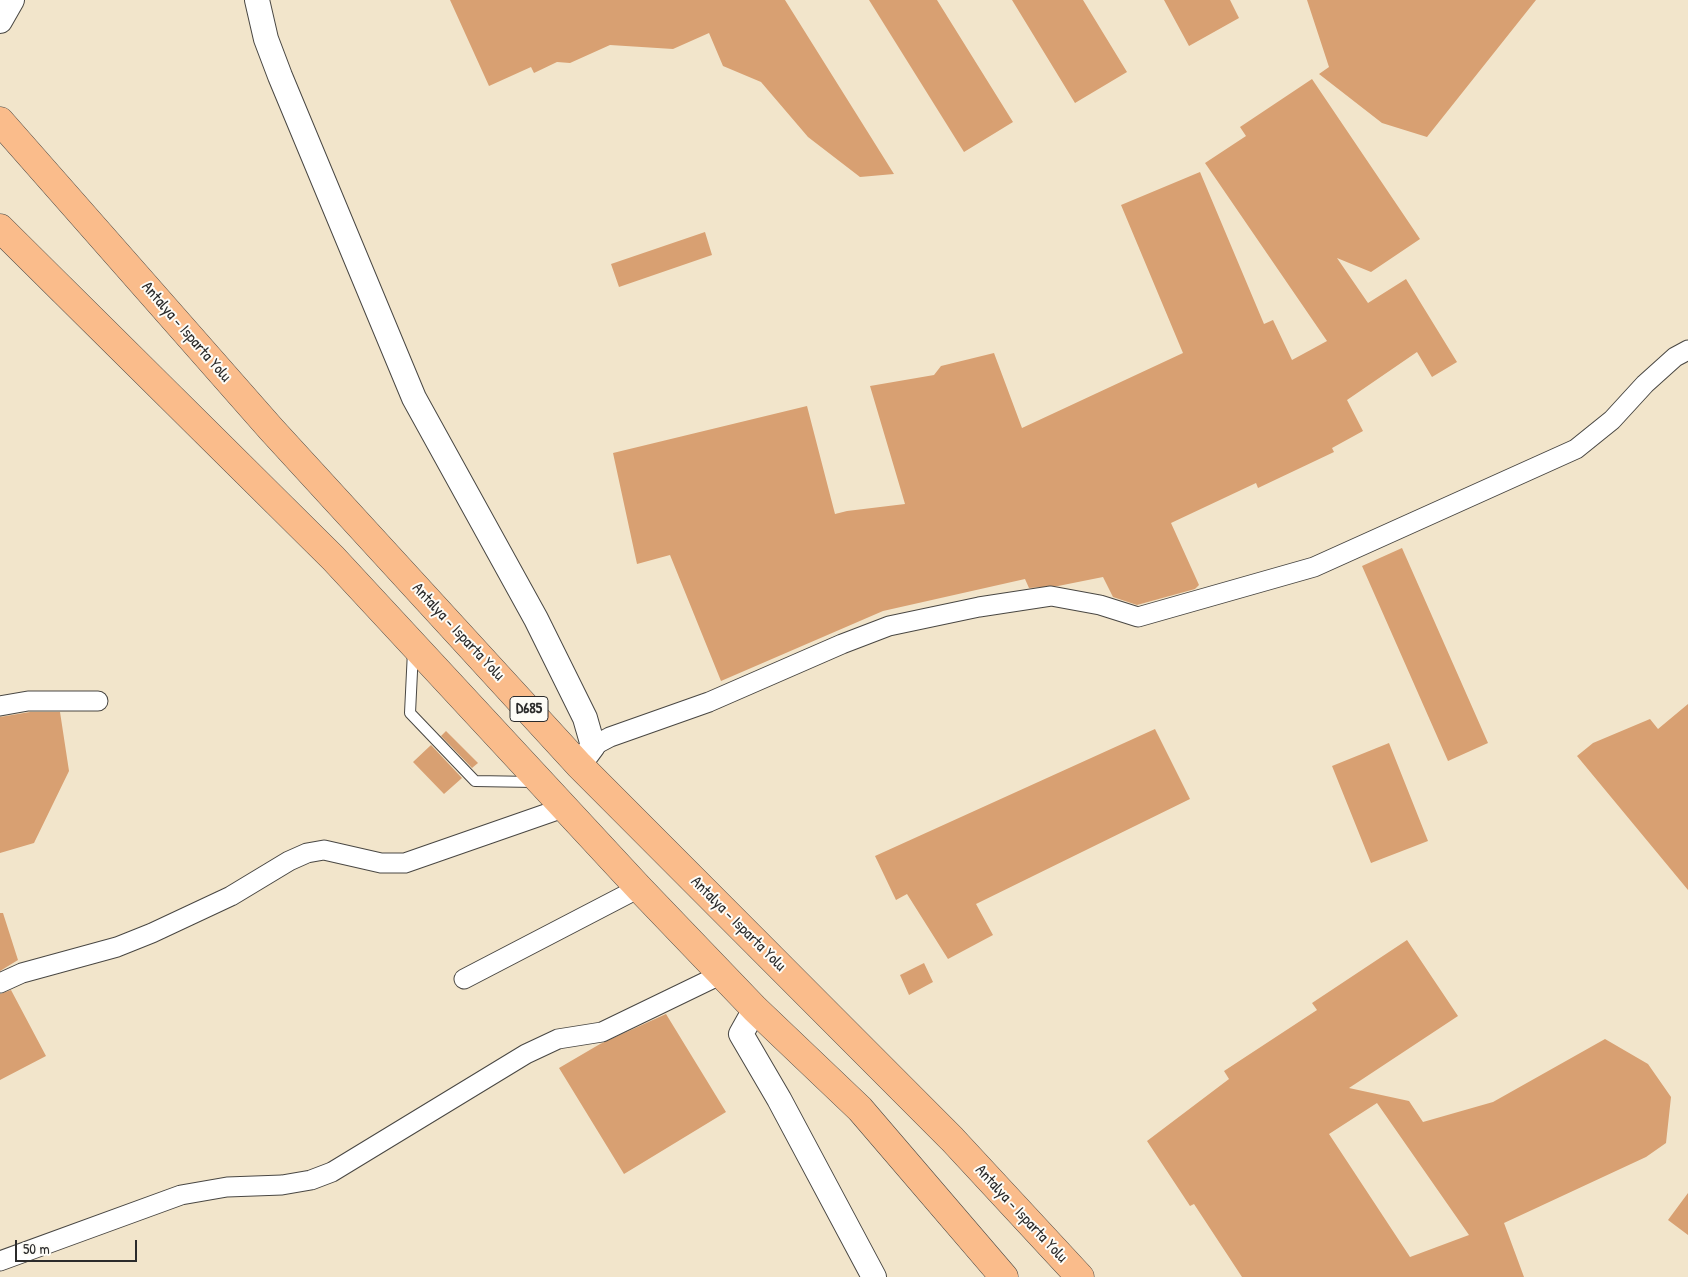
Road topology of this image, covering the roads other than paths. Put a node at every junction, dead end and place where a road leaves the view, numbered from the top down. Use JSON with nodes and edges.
{"nodes":[{"id":1,"x":12,"y":0,"type":"edge"},
{"id":2,"x":257,"y":0,"type":"edge"},
{"id":3,"x":0,"y":21,"type":"edge"},
{"id":4,"x":0,"y":120,"type":"edge"},
{"id":5,"x":0,"y":228,"type":"edge"},
{"id":6,"x":1688,"y":350,"type":"edge"},
{"id":7,"x":413,"y":645,"type":"junction"},
{"id":8,"x":98,"y":701,"type":"dead end"},
{"id":9,"x":0,"y":706,"type":"edge"},
{"id":10,"x":586,"y":755,"type":"junction"},
{"id":11,"x":539,"y":782,"type":"junction"},
{"id":12,"x":563,"y":808,"type":"junction"},
{"id":13,"x":639,"y":888,"type":"junction"},
{"id":14,"x":722,"y":974,"type":"junction"},
{"id":15,"x":464,"y":979,"type":"dead end"},
{"id":16,"x":0,"y":983,"type":"edge"},
{"id":17,"x":754,"y":1009,"type":"junction"},
{"id":18,"x":0,"y":1261,"type":"edge"},
{"id":19,"x":874,"y":1277,"type":"edge"},
{"id":20,"x":1004,"y":1277,"type":"edge"},
{"id":21,"x":1080,"y":1277,"type":"edge"}],
"edges":[{"from":1,"to":3,"type":"street"},
{"from":2,"to":10,"type":"street"},
{"from":4,"to":10,"type":"highway","name":"Antalya - Isparta Yolu","number":"D685"},
{"from":5,"to":7,"type":"highway","number":"D685"},
{"from":6,"to":10,"type":"street"},
{"from":7,"to":11,"type":"highway","number":"D685"},
{"from":7,"to":11,"type":"lane"},
{"from":8,"to":9,"type":"street"},
{"from":10,"to":21,"type":"highway","name":"Antalya - Isparta Yolu","number":"D685"},
{"from":11,"to":12,"type":"highway","number":"D685"},
{"from":12,"to":13,"type":"highway","number":"D685"},
{"from":12,"to":16,"type":"street"},
{"from":13,"to":14,"type":"highway","number":"D685"},
{"from":13,"to":15,"type":"street"},
{"from":14,"to":17,"type":"highway","number":"D685"},
{"from":14,"to":18,"type":"street"},
{"from":17,"to":19,"type":"street"},
{"from":17,"to":20,"type":"highway","number":"D685"}]}
